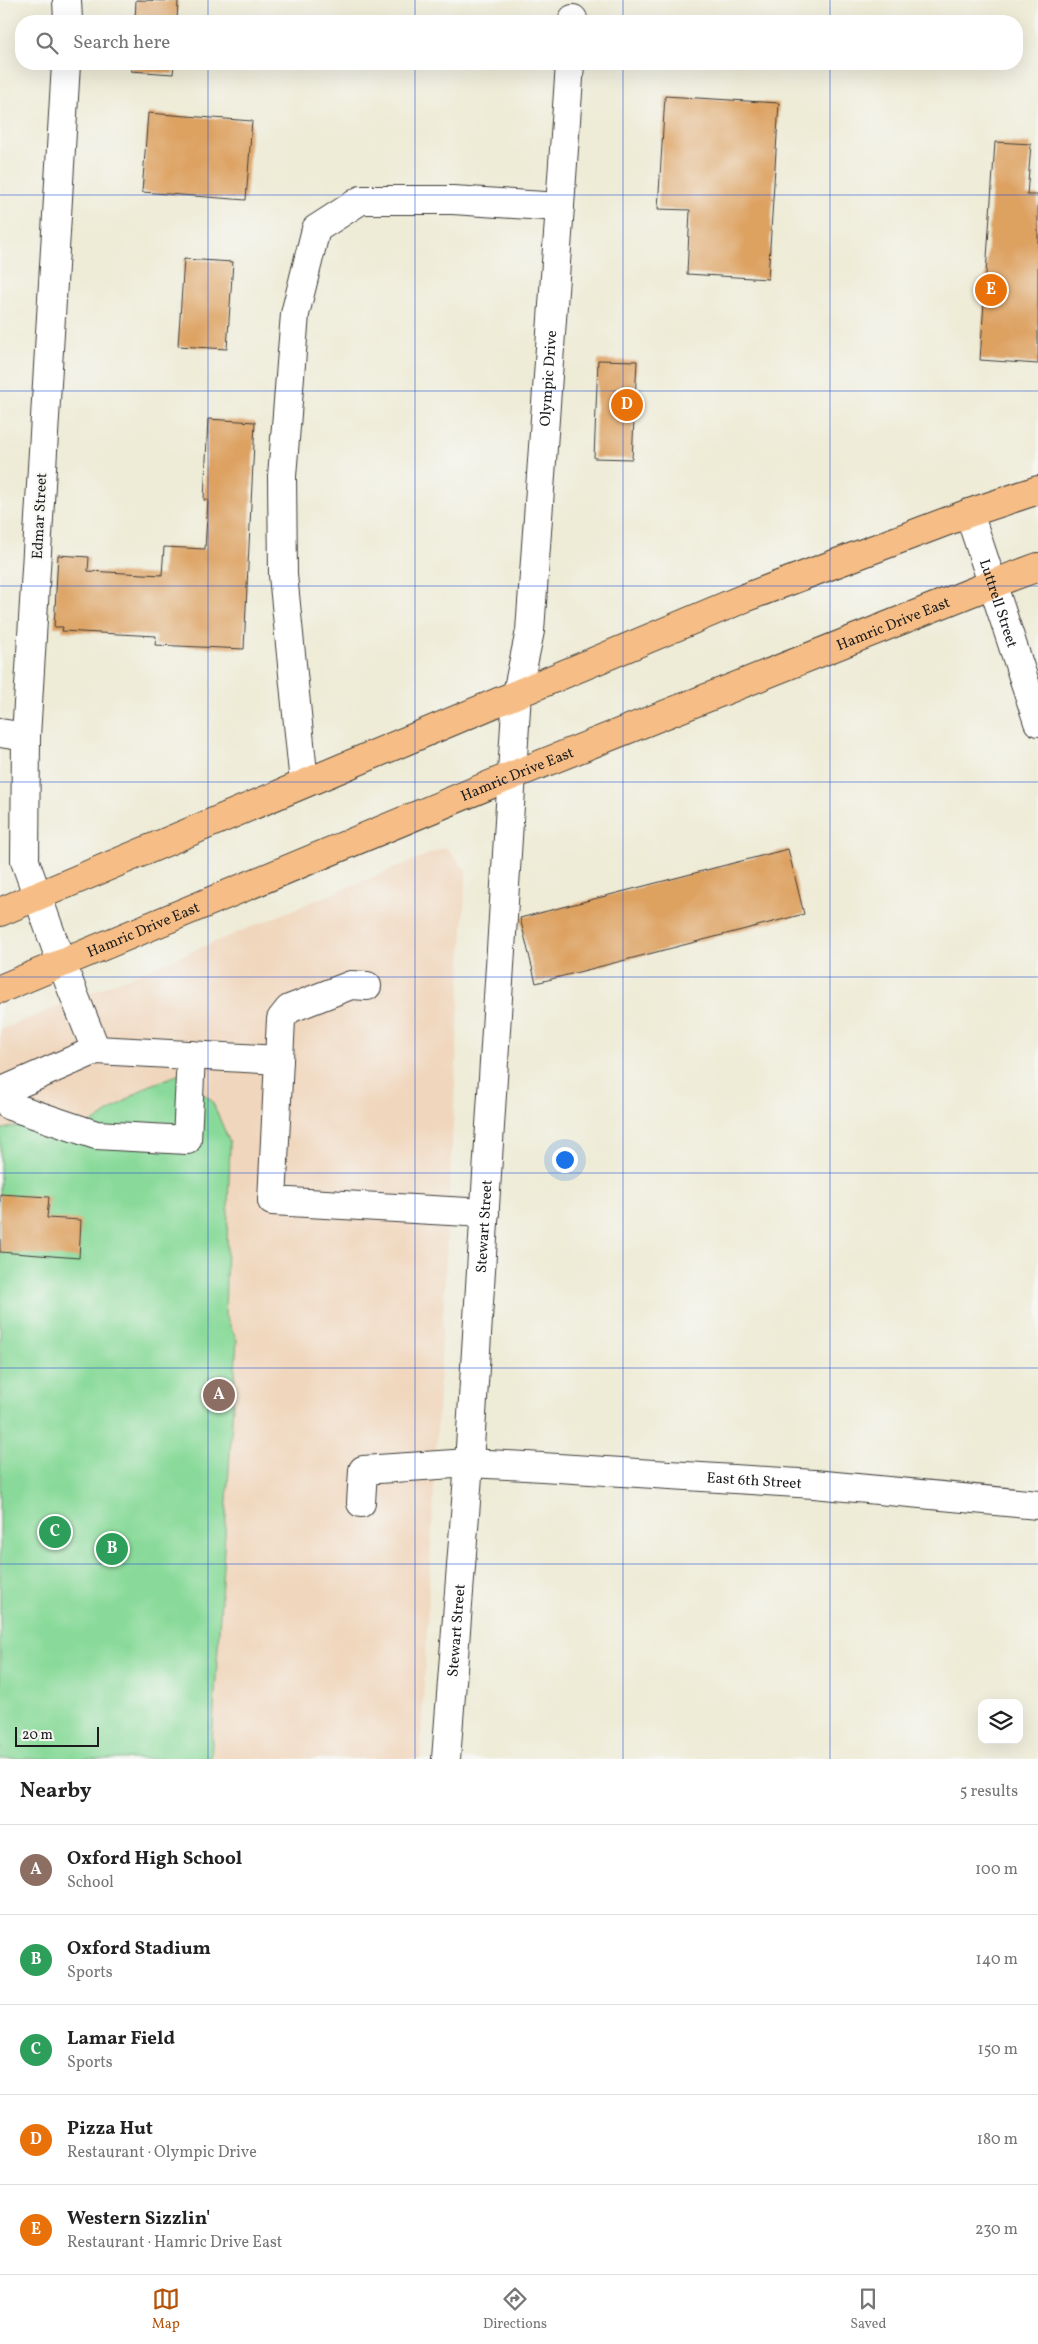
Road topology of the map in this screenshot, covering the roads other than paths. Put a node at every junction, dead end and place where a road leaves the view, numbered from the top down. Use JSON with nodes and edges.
{"nodes":[{"id":1,"x":67,"y":0,"type":"edge"},
{"id":2,"x":68,"y":15,"type":"edge"},
{"id":3,"x":66,"y":70,"type":"edge"},
{"id":4,"x":570,"y":70,"type":"edge"},
{"id":5,"x":560,"y":207,"type":"junction"},
{"id":6,"x":1038,"y":490,"type":"edge"},
{"id":7,"x":969,"y":513,"type":"junction"},
{"id":8,"x":1038,"y":567,"type":"edge"},
{"id":9,"x":992,"y":584,"type":"junction"},
{"id":10,"x":517,"y":693,"type":"junction"},
{"id":11,"x":1038,"y":722,"type":"edge"},
{"id":12,"x":13,"y":735,"type":"edge"},
{"id":13,"x":512,"y":776,"type":"junction"},
{"id":14,"x":304,"y":783,"type":"junction"},
{"id":15,"x":36,"y":896,"type":"junction"},
{"id":16,"x":0,"y":912,"type":"edge"},
{"id":17,"x":60,"y":962,"type":"junction"},
{"id":18,"x":367,"y":986,"type":"dead end"},
{"id":19,"x":0,"y":989,"type":"edge"},
{"id":20,"x":96,"y":1050,"type":"junction"},
{"id":21,"x":191,"y":1055,"type":"junction"},
{"id":22,"x":279,"y":1060,"type":"junction"},
{"id":23,"x":2,"y":1091,"type":"edge"},
{"id":24,"x":485,"y":1213,"type":"junction"},
{"id":25,"x":469,"y":1463,"type":"junction"},
{"id":26,"x":361,"y":1503,"type":"dead end"},
{"id":27,"x":1038,"y":1505,"type":"edge"},
{"id":28,"x":446,"y":1759,"type":"edge"}],
"edges":[{"from":1,"to":2,"type":"street"},
{"from":3,"to":12,"type":"street","name":"Edmar Street"},
{"from":4,"to":5,"type":"street","name":"Olympic Drive"},
{"from":5,"to":10,"type":"street","name":"Olympic Drive"},
{"from":5,"to":14,"type":"street"},
{"from":6,"to":7,"type":"main road"},
{"from":7,"to":9,"type":"street","name":"Luttrell Street"},
{"from":7,"to":10,"type":"main road"},
{"from":8,"to":9,"type":"main road","name":"Hamric Drive East"},
{"from":9,"to":11,"type":"street","name":"Luttrell Street"},
{"from":9,"to":13,"type":"main road","name":"Hamric Drive East"},
{"from":10,"to":13,"type":"street","name":"Stewart Street"},
{"from":10,"to":14,"type":"main road"},
{"from":12,"to":15,"type":"street","name":"Edmar Street"},
{"from":13,"to":17,"type":"main road","name":"Hamric Drive East"},
{"from":13,"to":24,"type":"street","name":"Stewart Street"},
{"from":14,"to":15,"type":"main road"},
{"from":15,"to":16,"type":"main road"},
{"from":15,"to":17,"type":"street","name":"Edmar Street"},
{"from":17,"to":19,"type":"main road","name":"Hamric Drive East"},
{"from":17,"to":20,"type":"street","name":"Edmar Street"},
{"from":18,"to":22,"type":"street"},
{"from":20,"to":21,"type":"street"},
{"from":20,"to":23,"type":"street"},
{"from":21,"to":22,"type":"street"},
{"from":21,"to":23,"type":"street"},
{"from":22,"to":24,"type":"street"},
{"from":24,"to":25,"type":"street","name":"Stewart Street"},
{"from":25,"to":26,"type":"street","name":"East 6th Street"},
{"from":25,"to":27,"type":"street","name":"East 6th Street"},
{"from":25,"to":28,"type":"street","name":"Stewart Street"}]}
